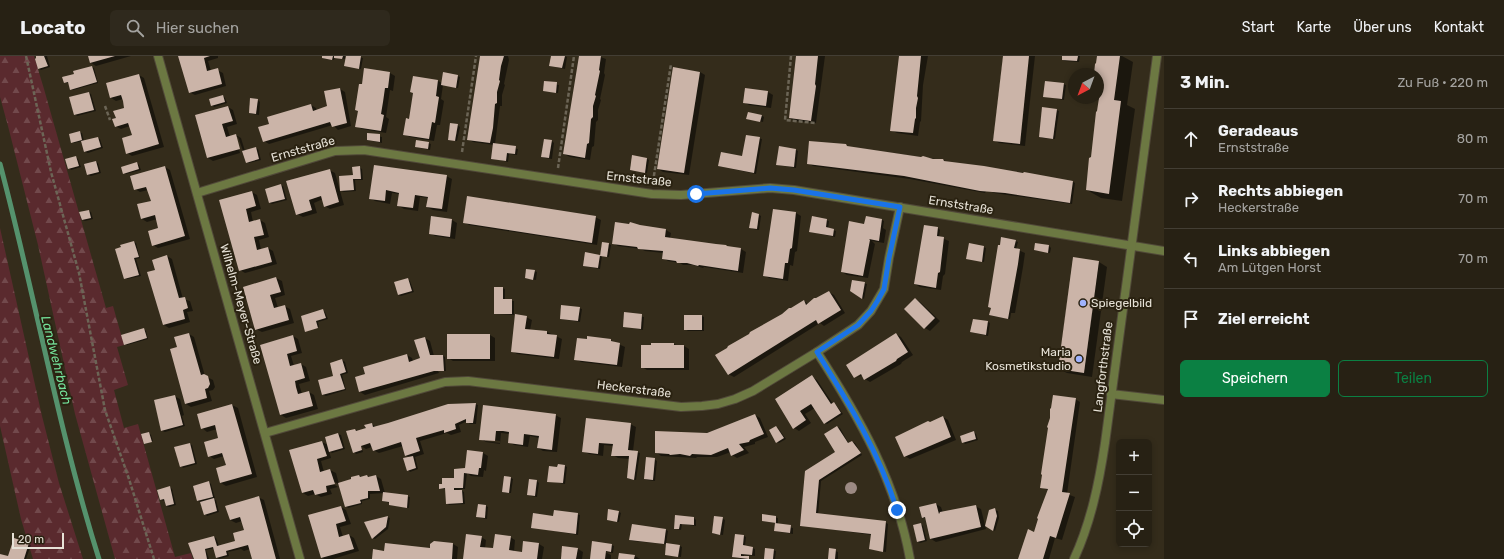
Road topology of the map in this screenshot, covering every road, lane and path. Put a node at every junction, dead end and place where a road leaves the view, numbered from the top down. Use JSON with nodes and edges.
{"nodes":[{"id":1,"x":26,"y":56,"type":"edge"},
{"id":2,"x":158,"y":56,"type":"edge"},
{"id":3,"x":476,"y":56,"type":"edge"},
{"id":4,"x":574,"y":56,"type":"edge"},
{"id":5,"x":791,"y":56,"type":"edge"},
{"id":6,"x":1157,"y":56,"type":"edge"},
{"id":7,"x":671,"y":64,"type":"dead end"},
{"id":8,"x":105,"y":106,"type":"dead end"},
{"id":9,"x":110,"y":120,"type":"dead end"},
{"id":10,"x":815,"y":123,"type":"dead end"},
{"id":11,"x":460,"y":165,"type":"junction"},
{"id":12,"x":556,"y":180,"type":"junction"},
{"id":13,"x":197,"y":193,"type":"junction"},
{"id":14,"x":652,"y":194,"type":"junction"},
{"id":15,"x":900,"y":207,"type":"junction"},
{"id":16,"x":1131,"y":245,"type":"junction"},
{"id":17,"x":1164,"y":251,"type":"edge"},
{"id":18,"x":817,"y":352,"type":"junction"},
{"id":19,"x":1111,"y":394,"type":"junction"},
{"id":20,"x":1164,"y":400,"type":"edge"},
{"id":21,"x":265,"y":433,"type":"junction"},
{"id":22,"x":154,"y":559,"type":"edge"},
{"id":23,"x":300,"y":559,"type":"edge"},
{"id":24,"x":910,"y":559,"type":"edge"},
{"id":25,"x":1074,"y":559,"type":"edge"}],
"edges":[{"from":1,"to":22,"type":"path"},
{"from":2,"to":13,"type":"street","name":"Wilhelm-Meyer-Straße"},
{"from":3,"to":11,"type":"path"},
{"from":4,"to":12,"type":"path"},
{"from":5,"to":10,"type":"path"},
{"from":6,"to":16,"type":"street","name":"Langforthstraße"},
{"from":7,"to":14,"type":"path"},
{"from":8,"to":9,"type":"path"},
{"from":11,"to":12,"type":"street","name":"Ernststraße"},
{"from":11,"to":13,"type":"street","name":"Ernststraße"},
{"from":12,"to":14,"type":"street","name":"Ernststraße"},
{"from":13,"to":21,"type":"street","name":"Wilhelm-Meyer-Straße"},
{"from":14,"to":15,"type":"street","name":"Ernststraße"},
{"from":15,"to":16,"type":"street","name":"Ernststraße"},
{"from":15,"to":18,"type":"street","name":"Heckerstraße"},
{"from":16,"to":17,"type":"street","name":"Ernststraße"},
{"from":16,"to":19,"type":"street","name":"Langforthstraße"},
{"from":18,"to":21,"type":"street","name":"Heckerstraße"},
{"from":18,"to":24,"type":"street"},
{"from":19,"to":20,"type":"street"},
{"from":19,"to":25,"type":"street","name":"Langforthstraße"},
{"from":21,"to":23,"type":"street","name":"Wilhelm-Meyer-Straße"}]}
